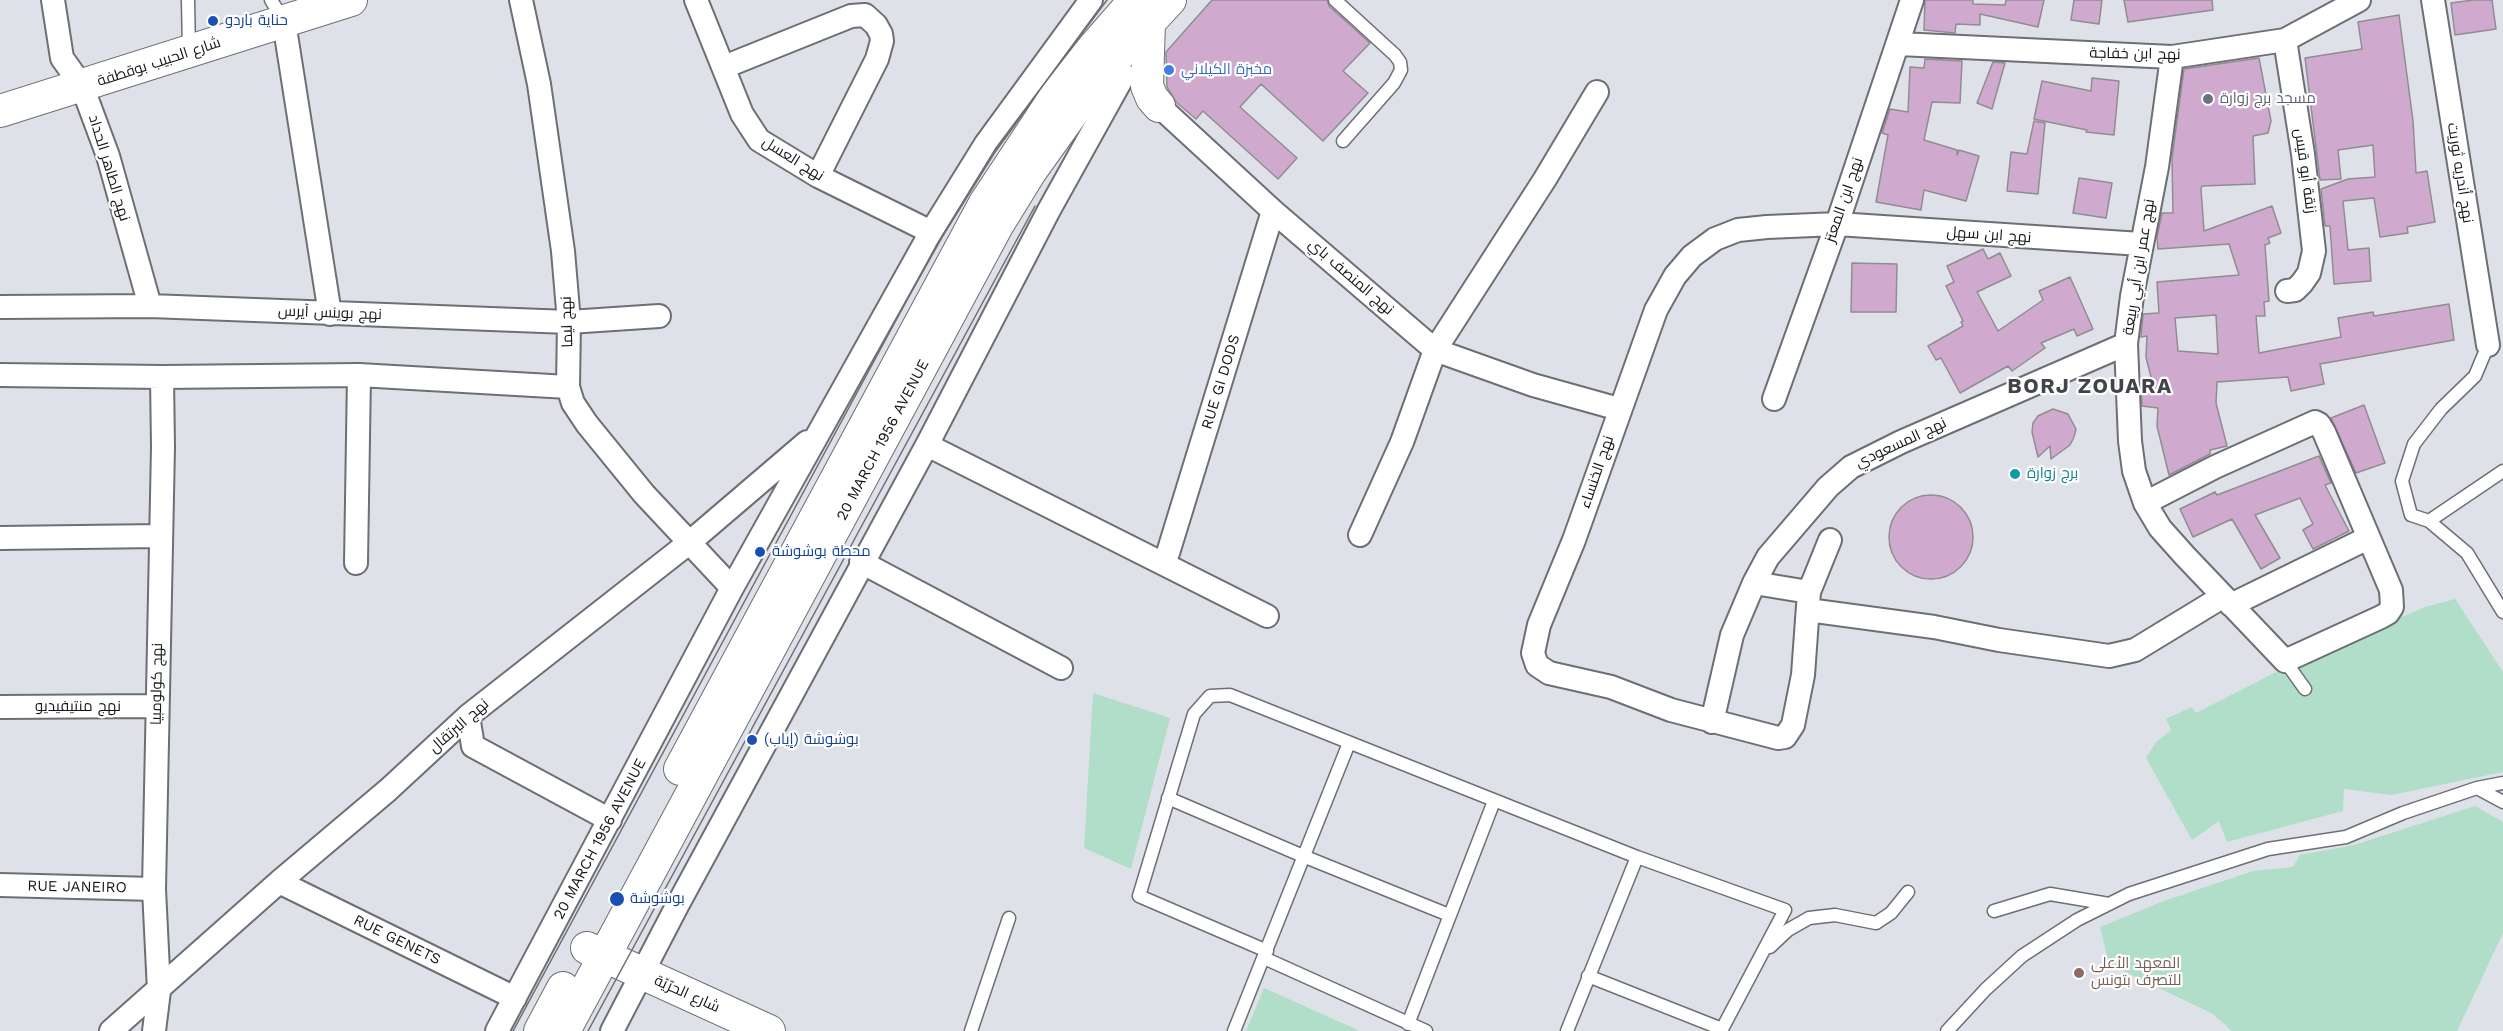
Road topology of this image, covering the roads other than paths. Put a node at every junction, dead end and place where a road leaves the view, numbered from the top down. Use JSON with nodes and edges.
{"nodes":[{"id":1,"x":53,"y":0,"type":"edge"},
{"id":2,"x":188,"y":0,"type":"edge"},
{"id":3,"x":521,"y":0,"type":"edge"},
{"id":4,"x":696,"y":0,"type":"edge"},
{"id":5,"x":1091,"y":0,"type":"edge"},
{"id":6,"x":1335,"y":0,"type":"edge"},
{"id":7,"x":1912,"y":0,"type":"edge"},
{"id":8,"x":2359,"y":0,"type":"edge"},
{"id":9,"x":2433,"y":0,"type":"edge"},
{"id":10,"x":332,"y":3,"type":"edge"},
{"id":11,"x":1151,"y":7,"type":"edge"},
{"id":12,"x":278,"y":11,"type":"edge"},
{"id":13,"x":2285,"y":40,"type":"junction"},
{"id":14,"x":1899,"y":44,"type":"junction"},
{"id":15,"x":189,"y":52,"type":"junction"},
{"id":16,"x":2172,"y":57,"type":"junction"},
{"id":17,"x":1109,"y":62,"type":"junction"},
{"id":18,"x":724,"y":67,"type":"junction"},
{"id":19,"x":82,"y":86,"type":"junction"},
{"id":20,"x":1597,"y":92,"type":"dead end"},
{"id":21,"x":1159,"y":106,"type":"junction"},
{"id":22,"x":0,"y":111,"type":"edge"},
{"id":23,"x":1343,"y":141,"type":"dead end"},
{"id":24,"x":818,"y":176,"type":"junction"},
{"id":25,"x":1274,"y":211,"type":"junction"},
{"id":26,"x":1837,"y":224,"type":"junction"},
{"id":27,"x":931,"y":232,"type":"junction"},
{"id":28,"x":2141,"y":244,"type":"junction"},
{"id":29,"x":2287,"y":291,"type":"dead end"},
{"id":30,"x":150,"y":306,"type":"junction"},
{"id":31,"x":0,"y":308,"type":"edge"},
{"id":32,"x":330,"y":314,"type":"junction"},
{"id":33,"x":659,"y":316,"type":"dead end"},
{"id":34,"x":569,"y":322,"type":"junction"},
{"id":35,"x":2126,"y":344,"type":"junction"},
{"id":36,"x":2488,"y":345,"type":"joint"},
{"id":37,"x":1435,"y":350,"type":"junction"},
{"id":38,"x":0,"y":375,"type":"edge"},
{"id":39,"x":359,"y":375,"type":"junction"},
{"id":40,"x":162,"y":377,"type":"junction"},
{"id":41,"x":568,"y":387,"type":"junction"},
{"id":42,"x":1774,"y":399,"type":"dead end"},
{"id":43,"x":1619,"y":409,"type":"junction"},
{"id":44,"x":817,"y":433,"type":"junction"},
{"id":45,"x":927,"y":444,"type":"junction"},
{"id":46,"x":2503,"y":471,"type":"edge"},
{"id":47,"x":2145,"y":503,"type":"junction"},
{"id":48,"x":2429,"y":521,"type":"junction"},
{"id":49,"x":1360,"y":535,"type":"dead end"},
{"id":50,"x":160,"y":536,"type":"junction"},
{"id":51,"x":0,"y":537,"type":"edge"},
{"id":52,"x":2368,"y":538,"type":"junction"},
{"id":53,"x":1830,"y":540,"type":"dead end"},
{"id":54,"x":690,"y":542,"type":"junction"},
{"id":55,"x":1168,"y":553,"type":"dead end"},
{"id":56,"x":861,"y":562,"type":"junction"},
{"id":57,"x":356,"y":563,"type":"dead end"},
{"id":58,"x":1754,"y":583,"type":"junction"},
{"id":59,"x":732,"y":588,"type":"junction"},
{"id":60,"x":1808,"y":601,"type":"junction"},
{"id":61,"x":2227,"y":601,"type":"junction"},
{"id":62,"x":2503,"y":612,"type":"edge"},
{"id":63,"x":1268,"y":616,"type":"dead end"},
{"id":64,"x":2284,"y":661,"type":"junction"},
{"id":65,"x":1061,"y":668,"type":"dead end"},
{"id":66,"x":2305,"y":689,"type":"dead end"},
{"id":67,"x":156,"y":706,"type":"junction"},
{"id":68,"x":0,"y":707,"type":"edge"},
{"id":69,"x":468,"y":716,"type":"junction"},
{"id":70,"x":1712,"y":722,"type":"junction"},
{"id":71,"x":1349,"y":743,"type":"junction"},
{"id":72,"x":2503,"y":783,"type":"edge"},
{"id":73,"x":2476,"y":788,"type":"junction"},
{"id":74,"x":1168,"y":798,"type":"junction"},
{"id":75,"x":1494,"y":801,"type":"junction"},
{"id":76,"x":2503,"y":802,"type":"edge"},
{"id":77,"x":610,"y":820,"type":"junction"},
{"id":78,"x":1303,"y":856,"type":"junction"},
{"id":79,"x":1637,"y":857,"type":"junction"},
{"id":80,"x":279,"y":882,"type":"junction"},
{"id":81,"x":0,"y":885,"type":"edge"},
{"id":82,"x":154,"y":889,"type":"junction"},
{"id":83,"x":1908,"y":892,"type":"dead end"},
{"id":84,"x":2109,"y":904,"type":"junction"},
{"id":85,"x":1994,"y":910,"type":"dead end"},
{"id":86,"x":1449,"y":915,"type":"junction"},
{"id":87,"x":1009,"y":918,"type":"dead end"},
{"id":88,"x":595,"y":952,"type":"junction"},
{"id":89,"x":1266,"y":955,"type":"junction"},
{"id":90,"x":1760,"y":957,"type":"junction"},
{"id":91,"x":642,"y":974,"type":"junction"},
{"id":92,"x":1588,"y":976,"type":"junction"},
{"id":93,"x":159,"y":991,"type":"junction"},
{"id":94,"x":515,"y":998,"type":"junction"},
{"id":95,"x":1408,"y":1024,"type":"junction"},
{"id":96,"x":1721,"y":1030,"type":"edge"},
{"id":97,"x":111,"y":1031,"type":"edge"},
{"id":98,"x":154,"y":1031,"type":"edge"},
{"id":99,"x":497,"y":1031,"type":"edge"},
{"id":100,"x":540,"y":1031,"type":"edge"},
{"id":101,"x":564,"y":1031,"type":"edge"},
{"id":102,"x":612,"y":1031,"type":"edge"},
{"id":103,"x":769,"y":1031,"type":"edge"},
{"id":104,"x":970,"y":1031,"type":"edge"},
{"id":105,"x":1234,"y":1031,"type":"edge"},
{"id":106,"x":1426,"y":1031,"type":"edge"},
{"id":107,"x":1567,"y":1031,"type":"edge"},
{"id":108,"x":1947,"y":1031,"type":"edge"}],
"edges":[{"from":1,"to":19,"type":"street","name":"نهج الطاهر الحداد"},
{"from":2,"to":15,"type":"lane"},
{"from":3,"to":34,"type":"street","name":"نهج ليما"},
{"from":4,"to":18,"type":"street","name":"نهج العسل"},
{"from":5,"to":27,"type":"street","name":"20 MARCH 1956 AVENUE"},
{"from":6,"to":23,"type":"lane"},
{"from":7,"to":14,"type":"street","name":"نهج ابن المعتز"},
{"from":8,"to":13,"type":"street","name":"نهج ابن خفاجة"},
{"from":9,"to":36,"type":"street","name":"نهج أندريه ثوريت"},
{"from":10,"to":12,"type":"main road","name":"شارع الحبيب بوقطفة"},
{"from":11,"to":17,"type":"main road","name":"20 MARCH 1956 AVENUE"},
{"from":11,"to":21,"type":"main road"},
{"from":12,"to":15,"type":"main road","name":"شارع الحبيب بوقطفة"},
{"from":12,"to":32,"type":"street"},
{"from":13,"to":16,"type":"street","name":"نهج ابن خفاجة"},
{"from":13,"to":29,"type":"street","name":"زنقة أبو قيس"},
{"from":14,"to":16,"type":"street","name":"نهج ابن خفاجة"},
{"from":14,"to":26,"type":"street","name":"نهج ابن المعتز"},
{"from":15,"to":19,"type":"main road","name":"شارع الحبيب بوقطفة"},
{"from":16,"to":28,"type":"street","name":"نهج عمر ابن أبي ربيعة"},
{"from":17,"to":21,"type":"street","name":"نهج المنصف باي"},
{"from":17,"to":45,"type":"street","name":"20 MARCH 1956 AVENUE"},
{"from":17,"to":88,"type":"main road","name":"20 MARCH 1956 AVENUE"},
{"from":18,"to":24,"type":"street","name":"نهج العسل"},
{"from":18,"to":24,"type":"street"},
{"from":19,"to":22,"type":"main road","name":"شارع الحبيب بوقطفة"},
{"from":19,"to":30,"type":"street","name":"نهج الطاهر الحداد"},
{"from":20,"to":37,"type":"street"},
{"from":21,"to":25,"type":"street","name":"نهج المنصف باي"},
{"from":24,"to":27,"type":"street","name":"نهج العسل"},
{"from":25,"to":37,"type":"street","name":"نهج المنصف باي"},
{"from":25,"to":55,"type":"street","name":"RUE GI DODS"},
{"from":26,"to":28,"type":"street","name":"نهج ابن سهل"},
{"from":26,"to":42,"type":"street","name":"نهج ابن المعتز"},
{"from":26,"to":43,"type":"street","name":"نهج الخنساء"},
{"from":27,"to":44,"type":"street","name":"20 MARCH 1956 AVENUE"},
{"from":28,"to":35,"type":"street","name":"نهج عمر ابن أبي ربيعة"},
{"from":30,"to":31,"type":"street","name":"نهج بوينس آيرس"},
{"from":30,"to":32,"type":"street","name":"نهج بوينس آيرس"},
{"from":32,"to":34,"type":"street","name":"نهج بوينس آيرس"},
{"from":33,"to":34,"type":"street","name":"نهج بوينس آيرس"},
{"from":34,"to":41,"type":"street","name":"نهج ليما"},
{"from":35,"to":47,"type":"street","name":"نهج عمر ابن أبي ربيعة"},
{"from":35,"to":58,"type":"street","name":"نهج المسعودي"},
{"from":36,"to":48,"type":"lane"},
{"from":37,"to":43,"type":"street","name":"نهج المنصف باي"},
{"from":37,"to":49,"type":"street"},
{"from":38,"to":40,"type":"street"},
{"from":39,"to":40,"type":"street"},
{"from":39,"to":41,"type":"street"},
{"from":39,"to":57,"type":"street"},
{"from":40,"to":50,"type":"street","name":"نهج كولومبيا"},
{"from":41,"to":54,"type":"street","name":"نهج ليما"},
{"from":43,"to":70,"type":"street","name":"نهج الخنساء"},
{"from":44,"to":54,"type":"street","name":"نهج البرتقال"},
{"from":44,"to":59,"type":"street","name":"20 MARCH 1956 AVENUE"},
{"from":45,"to":56,"type":"street","name":"20 MARCH 1956 AVENUE"},
{"from":45,"to":63,"type":"street"},
{"from":46,"to":48,"type":"lane"},
{"from":47,"to":52,"type":"street"},
{"from":47,"to":61,"type":"street","name":"نهج عمر ابن أبي ربيعة"},
{"from":48,"to":62,"type":"lane"},
{"from":50,"to":51,"type":"street"},
{"from":50,"to":67,"type":"street","name":"نهج كولومبيا"},
{"from":52,"to":61,"type":"street"},
{"from":52,"to":64,"type":"street"},
{"from":53,"to":60,"type":"street"},
{"from":54,"to":59,"type":"street","name":"نهج ليما"},
{"from":54,"to":69,"type":"street","name":"نهج البرتقال"},
{"from":56,"to":65,"type":"street"},
{"from":56,"to":91,"type":"street","name":"20 MARCH 1956 AVENUE"},
{"from":58,"to":60,"type":"street"},
{"from":58,"to":70,"type":"street","name":"نهج المسعودي"},
{"from":59,"to":77,"type":"street","name":"20 MARCH 1956 AVENUE"},
{"from":60,"to":61,"type":"street"},
{"from":60,"to":70,"type":"street"},
{"from":61,"to":64,"type":"street","name":"نهج عمر ابن أبي ربيعة"},
{"from":64,"to":66,"type":"lane"},
{"from":67,"to":68,"type":"street","name":"نهج منتيفيديو"},
{"from":67,"to":82,"type":"street","name":"نهج كولومبيا"},
{"from":69,"to":77,"type":"street"},
{"from":69,"to":80,"type":"street","name":"نهج البرتقال"},
{"from":71,"to":74,"type":"lane"},
{"from":71,"to":75,"type":"lane"},
{"from":71,"to":78,"type":"lane"},
{"from":72,"to":73,"type":"lane"},
{"from":73,"to":76,"type":"lane"},
{"from":73,"to":84,"type":"lane"},
{"from":74,"to":78,"type":"lane"},
{"from":74,"to":89,"type":"lane"},
{"from":75,"to":79,"type":"lane"},
{"from":75,"to":86,"type":"lane"},
{"from":77,"to":94,"type":"street","name":"20 MARCH 1956 AVENUE"},
{"from":78,"to":86,"type":"lane"},
{"from":78,"to":89,"type":"lane"},
{"from":79,"to":90,"type":"lane"},
{"from":79,"to":92,"type":"lane"},
{"from":80,"to":93,"type":"street","name":"نهج البرتقال"},
{"from":80,"to":94,"type":"street","name":"RUE GENETS"},
{"from":81,"to":82,"type":"street","name":"RUE JANEIRO"},
{"from":82,"to":93,"type":"street","name":"نهج كولومبيا"},
{"from":83,"to":90,"type":"lane"},
{"from":84,"to":85,"type":"lane"},
{"from":84,"to":108,"type":"lane"},
{"from":86,"to":95,"type":"lane"},
{"from":87,"to":104,"type":"lane"},
{"from":88,"to":91,"type":"main road","name":"شارع الحرّيّة"},
{"from":88,"to":100,"type":"main road","name":"20 MARCH 1956 AVENUE"},
{"from":88,"to":101,"type":"main road","name":"20 MARCH 1956 AVENUE"},
{"from":89,"to":95,"type":"lane"},
{"from":89,"to":105,"type":"lane"},
{"from":90,"to":96,"type":"lane"},
{"from":91,"to":102,"type":"street","name":"20 MARCH 1956 AVENUE"},
{"from":91,"to":103,"type":"main road","name":"شارع الحرّيّة"},
{"from":92,"to":96,"type":"lane"},
{"from":92,"to":107,"type":"lane"},
{"from":93,"to":97,"type":"street","name":"نهج البرتقال"},
{"from":93,"to":98,"type":"street","name":"نهج كولومبيا"},
{"from":94,"to":99,"type":"street","name":"20 MARCH 1956 AVENUE"},
{"from":95,"to":106,"type":"lane"}]}
